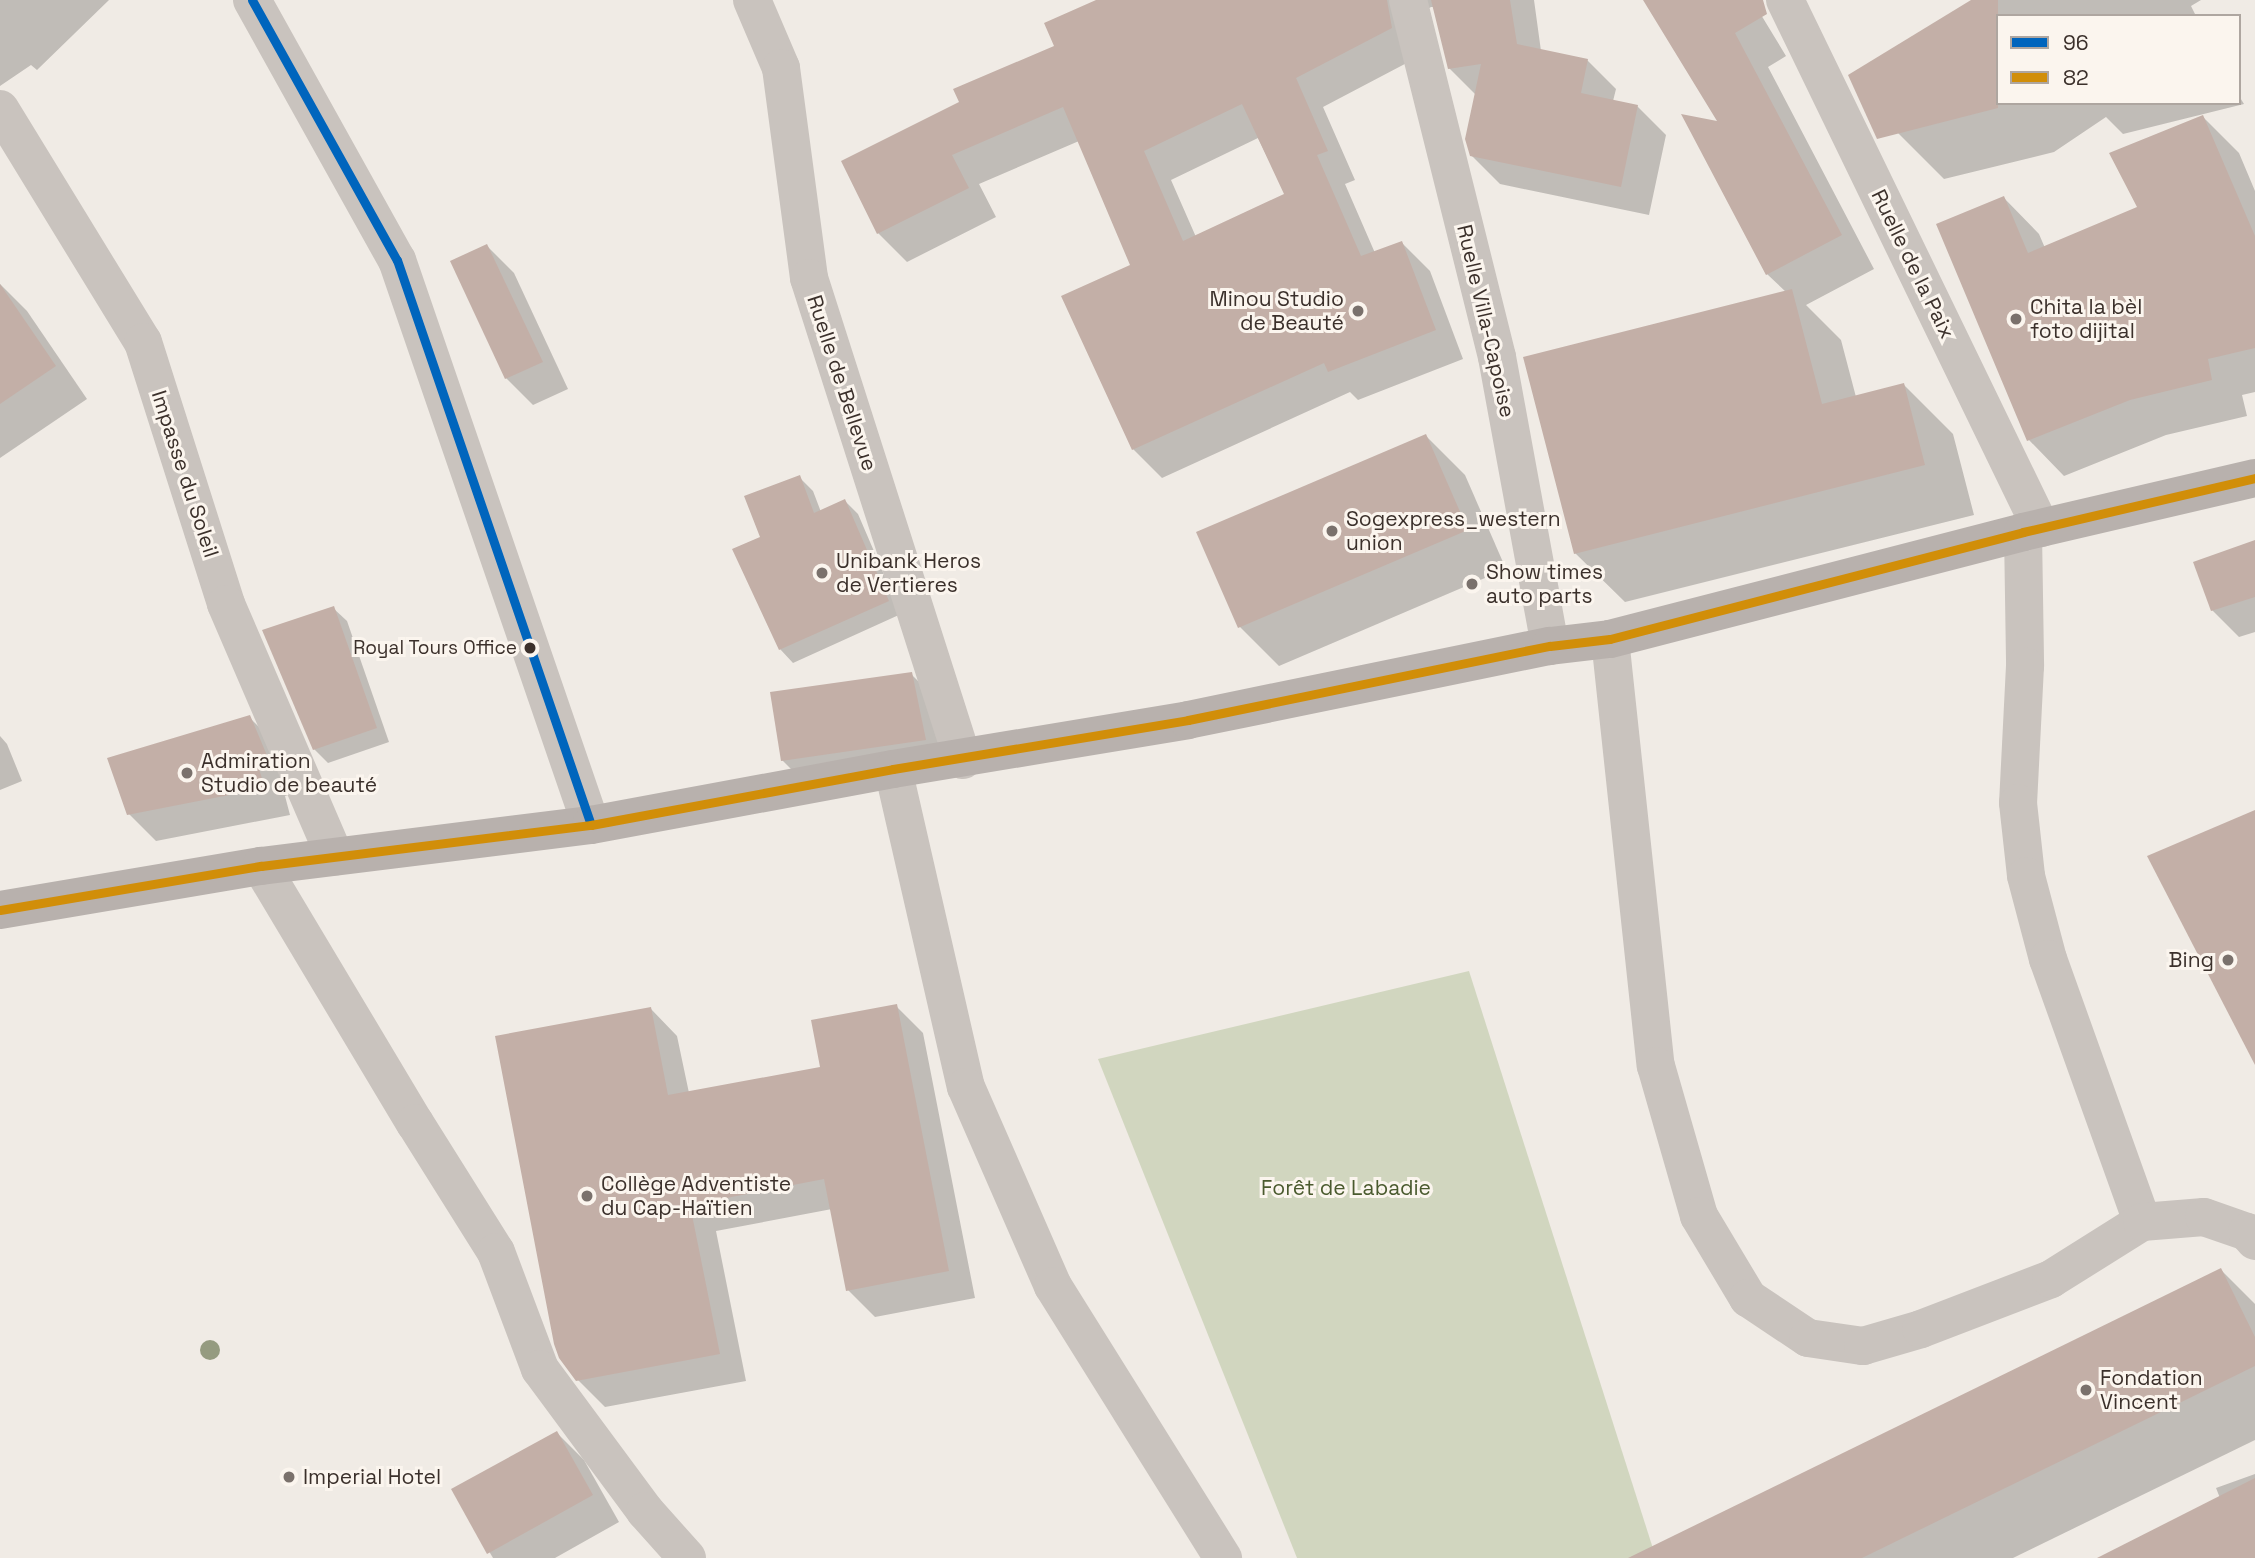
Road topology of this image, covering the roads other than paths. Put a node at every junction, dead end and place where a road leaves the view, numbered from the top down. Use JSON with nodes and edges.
{"nodes":[{"id":1,"x":252,"y":0,"type":"edge"},
{"id":2,"x":752,"y":0,"type":"edge"},
{"id":3,"x":1408,"y":0,"type":"edge"},
{"id":4,"x":1785,"y":0,"type":"edge"},
{"id":5,"x":0,"y":109,"type":"edge"},
{"id":6,"x":2255,"y":478,"type":"edge"},
{"id":7,"x":2032,"y":530,"type":"junction"},
{"id":8,"x":1610,"y":639,"type":"junction"},
{"id":9,"x":1550,"y":646,"type":"junction"},
{"id":10,"x":963,"y":760,"type":"junction"},
{"id":11,"x":894,"y":769,"type":"junction"},
{"id":12,"x":591,"y":825,"type":"junction"},
{"id":13,"x":335,"y":857,"type":"junction"},
{"id":14,"x":261,"y":866,"type":"junction"},
{"id":15,"x":0,"y":910,"type":"edge"},
{"id":16,"x":2142,"y":1223,"type":"junction"},
{"id":17,"x":2255,"y":1241,"type":"edge"},
{"id":18,"x":687,"y":1558,"type":"edge"},
{"id":19,"x":1223,"y":1558,"type":"edge"}],
"edges":[{"from":1,"to":12,"type":"street"},
{"from":2,"to":10,"type":"street","name":"Ruelle de Bellevue"},
{"from":3,"to":9,"type":"street","name":"Ruelle Villa-Capoise"},
{"from":4,"to":7,"type":"street","name":"Ruelle de la Paix"},
{"from":5,"to":13,"type":"street","name":"Impasse du Soleil"},
{"from":6,"to":7,"type":"main road"},
{"from":7,"to":8,"type":"main road"},
{"from":7,"to":16,"type":"street"},
{"from":8,"to":9,"type":"main road"},
{"from":8,"to":16,"type":"street"},
{"from":9,"to":10,"type":"main road"},
{"from":10,"to":11,"type":"main road"},
{"from":11,"to":12,"type":"main road"},
{"from":11,"to":19,"type":"street"},
{"from":12,"to":13,"type":"main road"},
{"from":13,"to":14,"type":"main road"},
{"from":14,"to":15,"type":"main road"},
{"from":14,"to":18,"type":"street"},
{"from":16,"to":17,"type":"street"}]}
